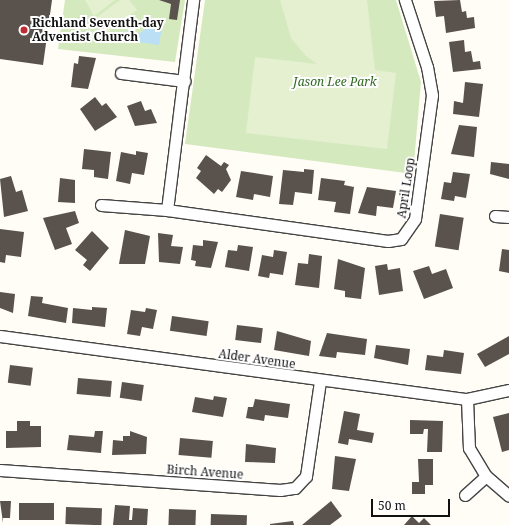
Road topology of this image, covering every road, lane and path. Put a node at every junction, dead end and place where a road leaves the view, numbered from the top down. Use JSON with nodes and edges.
{"nodes":[{"id":1,"x":193,"y":0,"type":"edge"},
{"id":2,"x":406,"y":0,"type":"edge"},
{"id":3,"x":122,"y":73,"type":"dead end"},
{"id":4,"x":184,"y":81,"type":"junction"},
{"id":5,"x":101,"y":206,"type":"dead end"},
{"id":6,"x":167,"y":210,"type":"junction"},
{"id":7,"x":495,"y":216,"type":"dead end"},
{"id":8,"x":509,"y":217,"type":"edge"},
{"id":9,"x":0,"y":336,"type":"edge"},
{"id":10,"x":320,"y":381,"type":"junction"},
{"id":11,"x":509,"y":390,"type":"edge"},
{"id":12,"x":467,"y":400,"type":"junction"},
{"id":13,"x":0,"y":470,"type":"edge"},
{"id":14,"x":486,"y":476,"type":"junction"},
{"id":15,"x":465,"y":495,"type":"dead end"},
{"id":16,"x":509,"y":496,"type":"edge"}],
"edges":[{"from":1,"to":4,"type":"street"},
{"from":2,"to":6,"type":"street","name":"April Loop"},
{"from":3,"to":4,"type":"street"},
{"from":4,"to":6,"type":"street"},
{"from":5,"to":6,"type":"street","name":"April Loop"},
{"from":7,"to":8,"type":"street"},
{"from":9,"to":10,"type":"street","name":"Alder Avenue"},
{"from":10,"to":12,"type":"street","name":"Alder Avenue"},
{"from":10,"to":13,"type":"street","name":"Birch Avenue"},
{"from":11,"to":12,"type":"street","name":"Alder Avenue"},
{"from":12,"to":14,"type":"street"},
{"from":14,"to":15,"type":"street"},
{"from":14,"to":16,"type":"street"}]}
